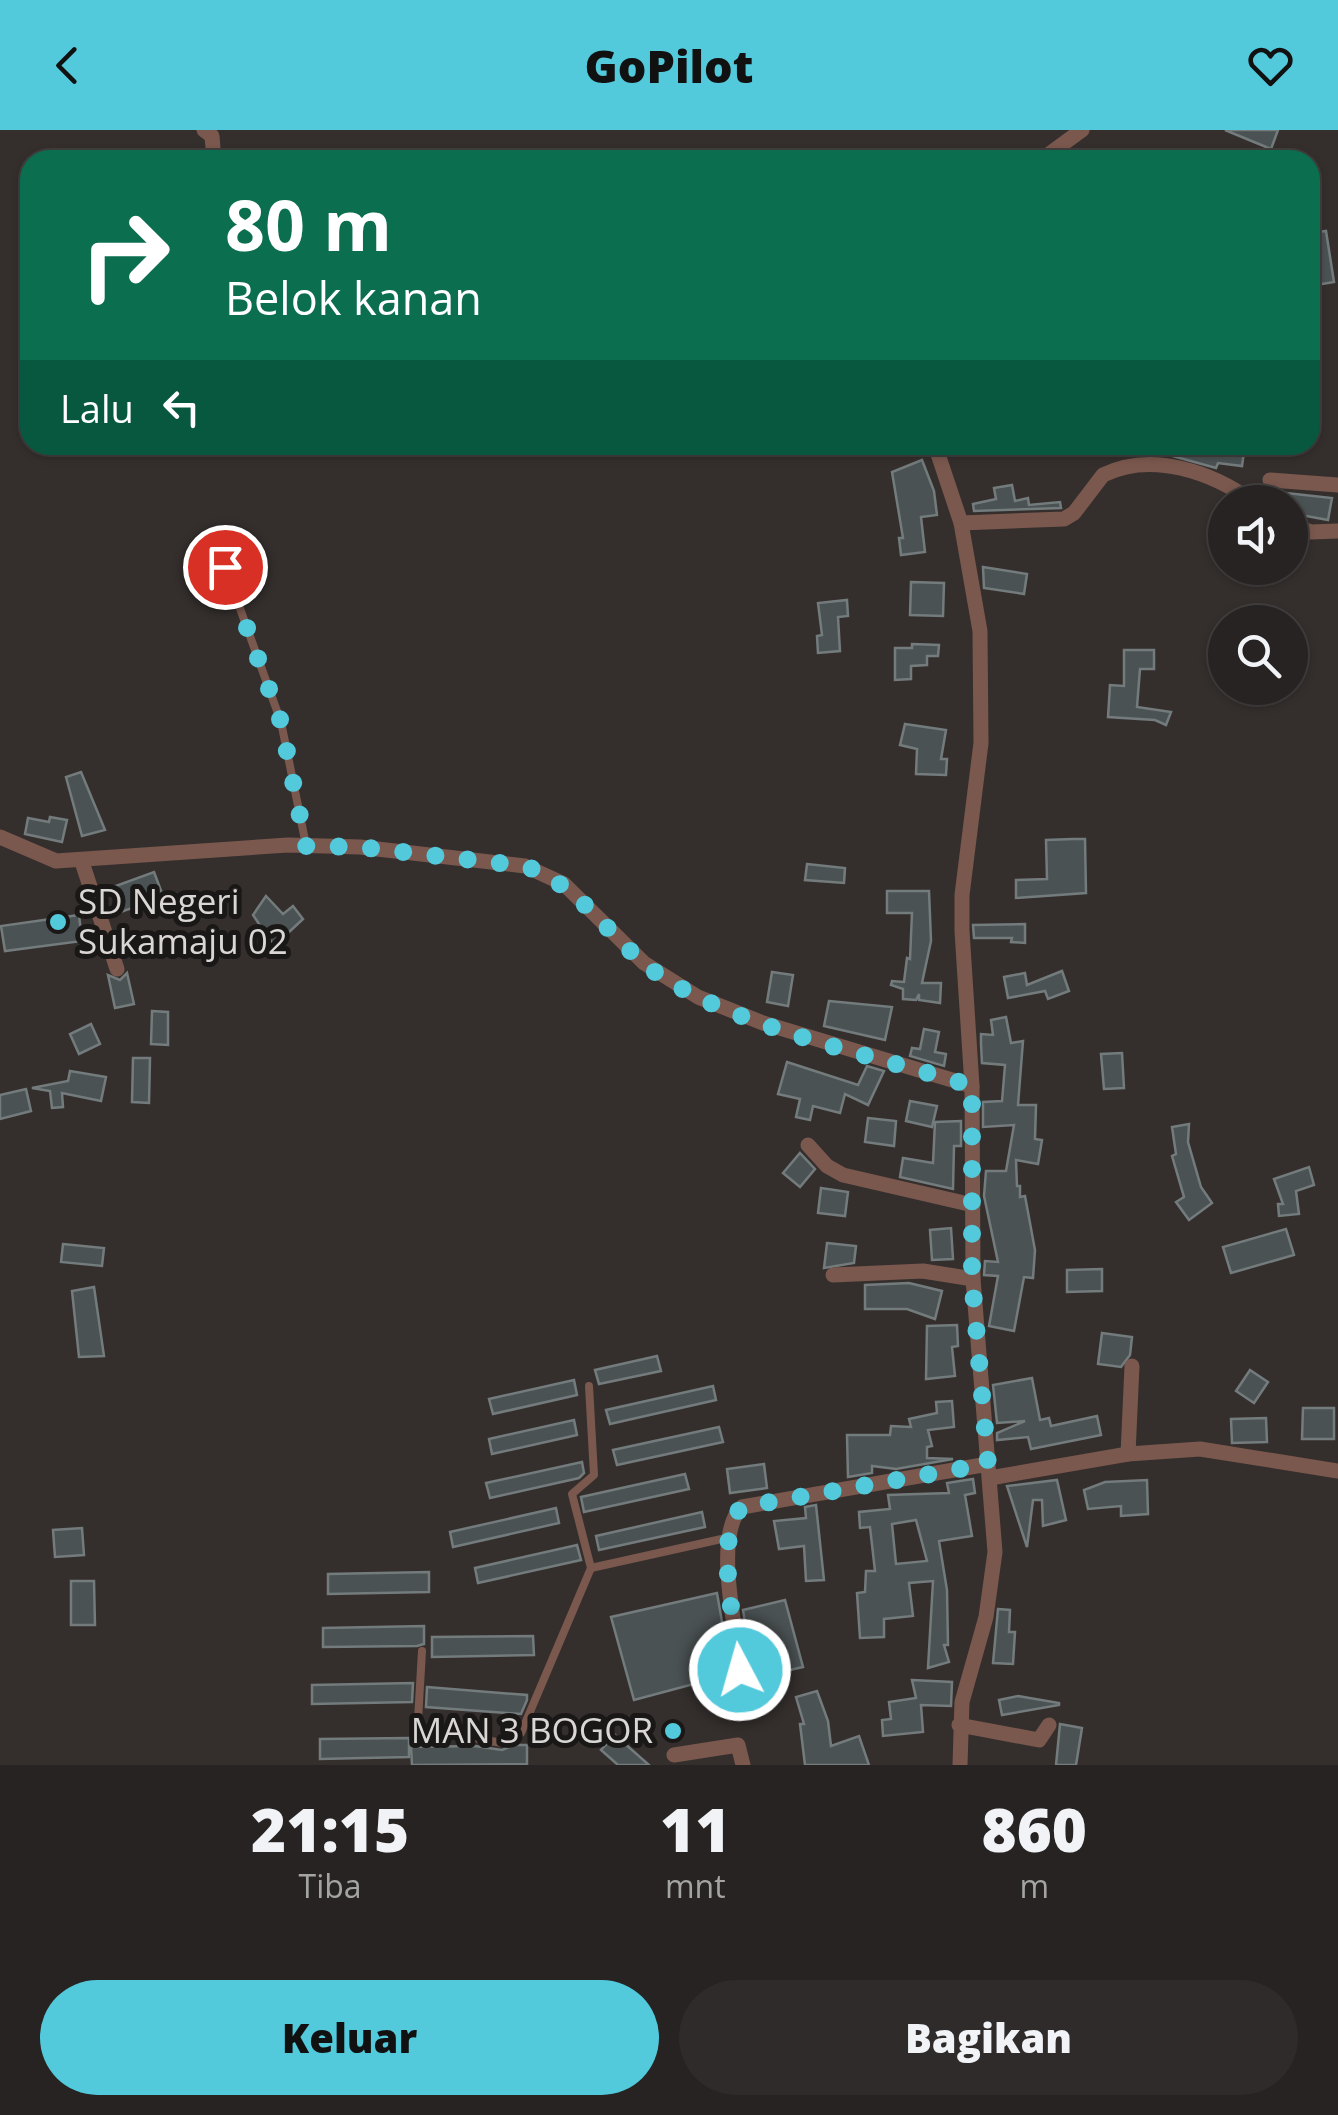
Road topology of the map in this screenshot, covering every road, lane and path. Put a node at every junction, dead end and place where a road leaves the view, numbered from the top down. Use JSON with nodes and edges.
{"nodes":[{"id":1,"x":1082,"y":130,"type":"edge"},
{"id":2,"x":1055,"y":150,"type":"edge"},
{"id":3,"x":938,"y":455,"type":"edge"},
{"id":4,"x":1270,"y":480,"type":"dead end"},
{"id":5,"x":1218,"y":485,"type":"edge"},
{"id":6,"x":1338,"y":485,"type":"edge"},
{"id":7,"x":962,"y":524,"type":"junction"},
{"id":8,"x":1308,"y":531,"type":"edge"},
{"id":9,"x":1338,"y":531,"type":"edge"},
{"id":10,"x":225,"y":567,"type":"dead end"},
{"id":11,"x":0,"y":837,"type":"edge"},
{"id":12,"x":311,"y":847,"type":"junction"},
{"id":13,"x":82,"y":862,"type":"junction"},
{"id":14,"x":117,"y":969,"type":"dead end"},
{"id":15,"x":972,"y":1086,"type":"junction"},
{"id":16,"x":808,"y":1145,"type":"dead end"},
{"id":17,"x":973,"y":1204,"type":"junction"},
{"id":18,"x":832,"y":1275,"type":"dead end"},
{"id":19,"x":972,"y":1279,"type":"junction"},
{"id":20,"x":1132,"y":1366,"type":"dead end"},
{"id":21,"x":589,"y":1386,"type":"dead end"},
{"id":22,"x":1128,"y":1454,"type":"junction"},
{"id":23,"x":989,"y":1471,"type":"junction"},
{"id":24,"x":1338,"y":1471,"type":"edge"},
{"id":25,"x":726,"y":1538,"type":"junction"},
{"id":26,"x":591,"y":1568,"type":"junction"},
{"id":27,"x":422,"y":1651,"type":"dead end"},
{"id":28,"x":740,"y":1670,"type":"dead end"},
{"id":29,"x":959,"y":1725,"type":"junction"},
{"id":30,"x":1050,"y":1725,"type":"dead end"},
{"id":31,"x":674,"y":1755,"type":"dead end"},
{"id":32,"x":743,"y":1765,"type":"edge"},
{"id":33,"x":960,"y":1765,"type":"edge"}],
"edges":[{"from":1,"to":2,"type":"street"},
{"from":3,"to":7,"type":"street"},
{"from":4,"to":6,"type":"street"},
{"from":5,"to":7,"type":"street"},
{"from":7,"to":15,"type":"street"},
{"from":8,"to":9,"type":"street"},
{"from":10,"to":12,"type":"lane"},
{"from":11,"to":13,"type":"street"},
{"from":12,"to":13,"type":"street"},
{"from":12,"to":15,"type":"street"},
{"from":13,"to":14,"type":"street"},
{"from":15,"to":17,"type":"street"},
{"from":16,"to":17,"type":"street"},
{"from":17,"to":19,"type":"street"},
{"from":18,"to":19,"type":"street"},
{"from":19,"to":23,"type":"street"},
{"from":20,"to":22,"type":"street"},
{"from":21,"to":26,"type":"lane"},
{"from":22,"to":23,"type":"street"},
{"from":22,"to":24,"type":"street"},
{"from":23,"to":25,"type":"street"},
{"from":23,"to":29,"type":"street"},
{"from":25,"to":26,"type":"lane"},
{"from":25,"to":28,"type":"street"},
{"from":26,"to":27,"type":"lane"},
{"from":29,"to":30,"type":"street"},
{"from":29,"to":33,"type":"street"},
{"from":31,"to":32,"type":"street"}]}
